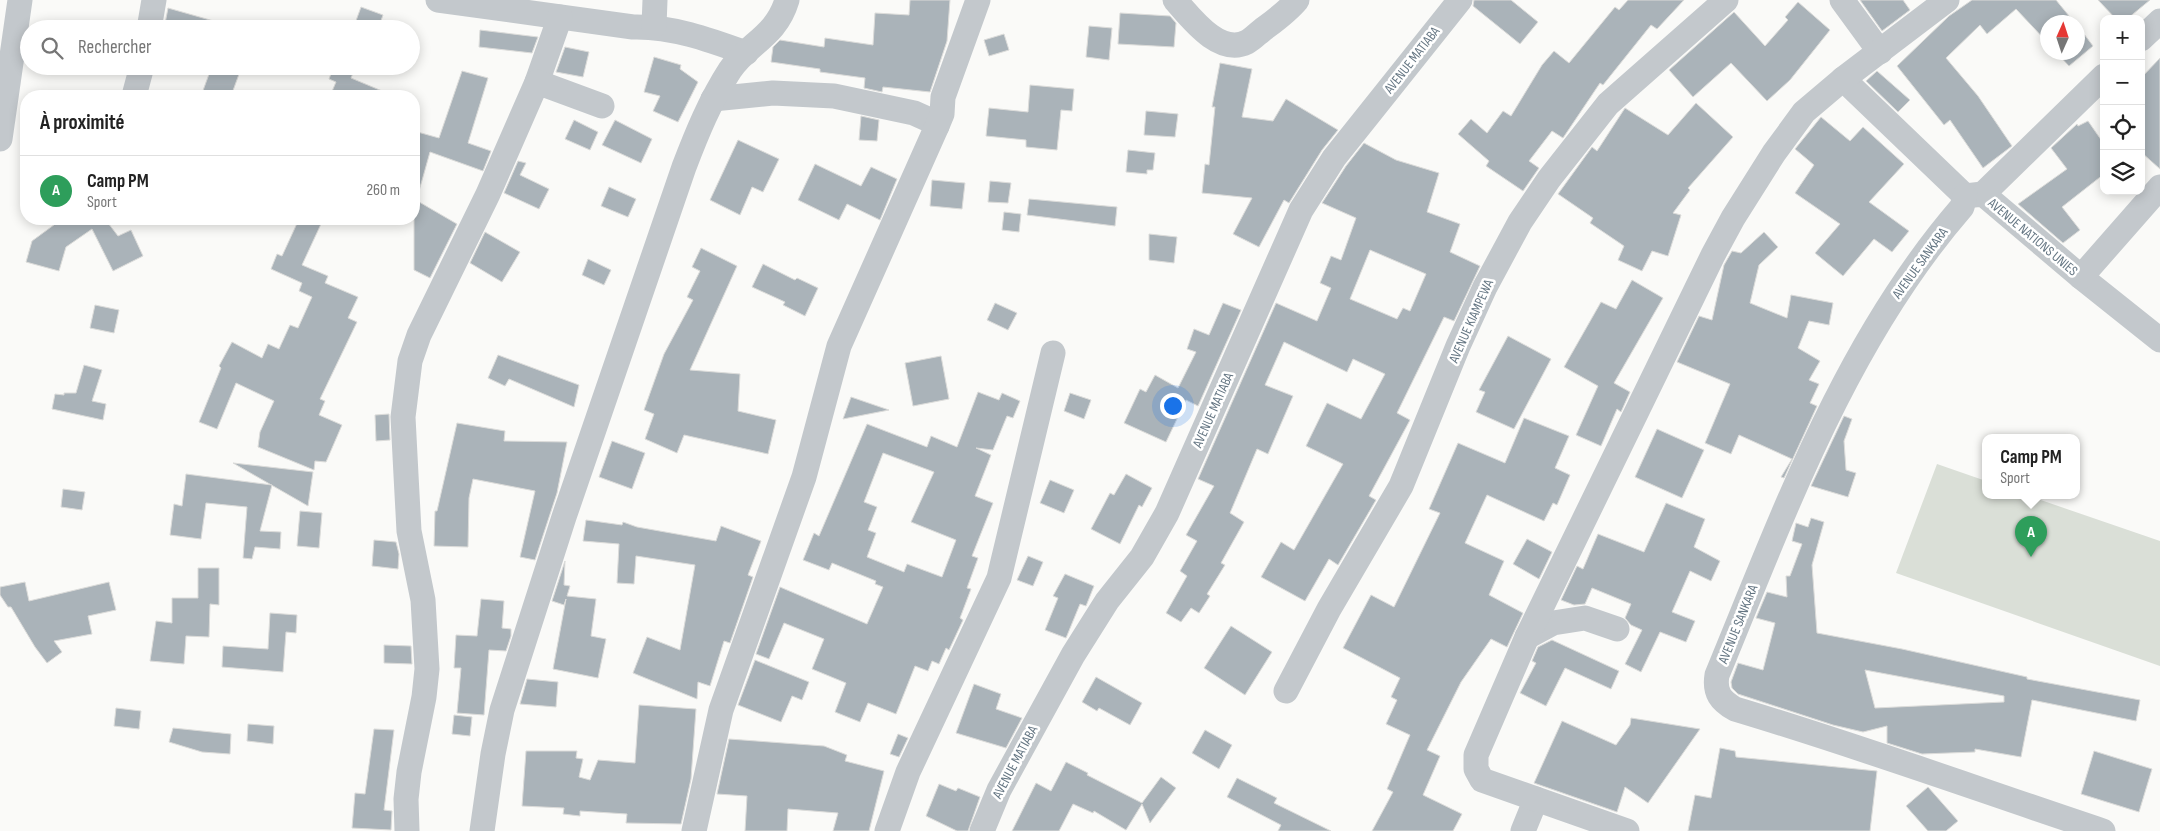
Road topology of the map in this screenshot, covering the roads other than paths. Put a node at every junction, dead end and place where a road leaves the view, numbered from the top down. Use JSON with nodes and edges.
{"nodes":[{"id":1,"x":20,"y":0,"type":"edge"},
{"id":2,"x":154,"y":0,"type":"edge"},
{"id":3,"x":438,"y":0,"type":"edge"},
{"id":4,"x":655,"y":0,"type":"edge"},
{"id":5,"x":787,"y":0,"type":"edge"},
{"id":6,"x":978,"y":0,"type":"edge"},
{"id":7,"x":1175,"y":0,"type":"edge"},
{"id":8,"x":1297,"y":0,"type":"edge"},
{"id":9,"x":1460,"y":0,"type":"edge"},
{"id":10,"x":1726,"y":0,"type":"edge"},
{"id":11,"x":1842,"y":0,"type":"edge"},
{"id":12,"x":1946,"y":0,"type":"edge"},
{"id":13,"x":560,"y":17,"type":"junction"},
{"id":14,"x":151,"y":20,"type":"edge"},
{"id":15,"x":2160,"y":21,"type":"edge"},
{"id":16,"x":654,"y":26,"type":"junction"},
{"id":17,"x":2145,"y":35,"type":"edge"},
{"id":18,"x":1880,"y":52,"type":"junction"},
{"id":19,"x":746,"y":54,"type":"junction"},
{"id":20,"x":140,"y":75,"type":"edge"},
{"id":21,"x":1843,"y":79,"type":"junction"},
{"id":22,"x":2100,"y":80,"type":"edge"},
{"id":23,"x":537,"y":82,"type":"junction"},
{"id":24,"x":136,"y":90,"type":"edge"},
{"id":25,"x":713,"y":99,"type":"junction"},
{"id":26,"x":602,"y":106,"type":"dead end"},
{"id":27,"x":937,"y":126,"type":"junction"},
{"id":28,"x":0,"y":139,"type":"edge"},
{"id":29,"x":2160,"y":187,"type":"edge"},
{"id":30,"x":1974,"y":195,"type":"junction"},
{"id":31,"x":2081,"y":277,"type":"junction"},
{"id":32,"x":2160,"y":340,"type":"edge"},
{"id":33,"x":1053,"y":353,"type":"dead end"},
{"id":34,"x":1618,"y":629,"type":"dead end"},
{"id":35,"x":1527,"y":637,"type":"junction"},
{"id":36,"x":1286,"y":692,"type":"dead end"},
{"id":37,"x":1536,"y":799,"type":"junction"},
{"id":38,"x":408,"y":831,"type":"edge"},
{"id":39,"x":482,"y":831,"type":"edge"},
{"id":40,"x":694,"y":831,"type":"edge"},
{"id":41,"x":887,"y":831,"type":"edge"},
{"id":42,"x":982,"y":831,"type":"edge"},
{"id":43,"x":1523,"y":831,"type":"edge"},
{"id":44,"x":1627,"y":831,"type":"edge"},
{"id":45,"x":2103,"y":831,"type":"edge"}],
"edges":[{"from":1,"to":28,"type":"street"},
{"from":2,"to":14,"type":"street"},
{"from":3,"to":13,"type":"street"},
{"from":4,"to":16,"type":"street"},
{"from":5,"to":19,"type":"street"},
{"from":6,"to":27,"type":"street"},
{"from":7,"to":8,"type":"street"},
{"from":9,"to":42,"type":"street","name":"AVENUE MATIABA"},
{"from":10,"to":36,"type":"street","name":"AVENUE KIAMPEWA"},
{"from":11,"to":18,"type":"street"},
{"from":12,"to":18,"type":"street"},
{"from":13,"to":16,"type":"street"},
{"from":13,"to":23,"type":"street"},
{"from":15,"to":17,"type":"street"},
{"from":16,"to":19,"type":"street"},
{"from":18,"to":21,"type":"street"},
{"from":19,"to":25,"type":"street"},
{"from":20,"to":24,"type":"street"},
{"from":21,"to":30,"type":"street","name":"AVENUE NATIONS UNIES"},
{"from":21,"to":35,"type":"street"},
{"from":22,"to":30,"type":"street","name":"AVENUE SANKARA"},
{"from":23,"to":26,"type":"street"},
{"from":23,"to":38,"type":"street"},
{"from":25,"to":27,"type":"street"},
{"from":25,"to":39,"type":"street"},
{"from":27,"to":40,"type":"street"},
{"from":29,"to":31,"type":"street"},
{"from":30,"to":31,"type":"street","name":"AVENUE NATIONS UNIES"},
{"from":30,"to":45,"type":"street","name":"AVENUE SANKARA"},
{"from":31,"to":32,"type":"street","name":"AVENUE NATIONS UNIES"},
{"from":33,"to":41,"type":"street"},
{"from":34,"to":35,"type":"street"},
{"from":35,"to":37,"type":"street"},
{"from":37,"to":43,"type":"street"},
{"from":37,"to":44,"type":"street"}]}
